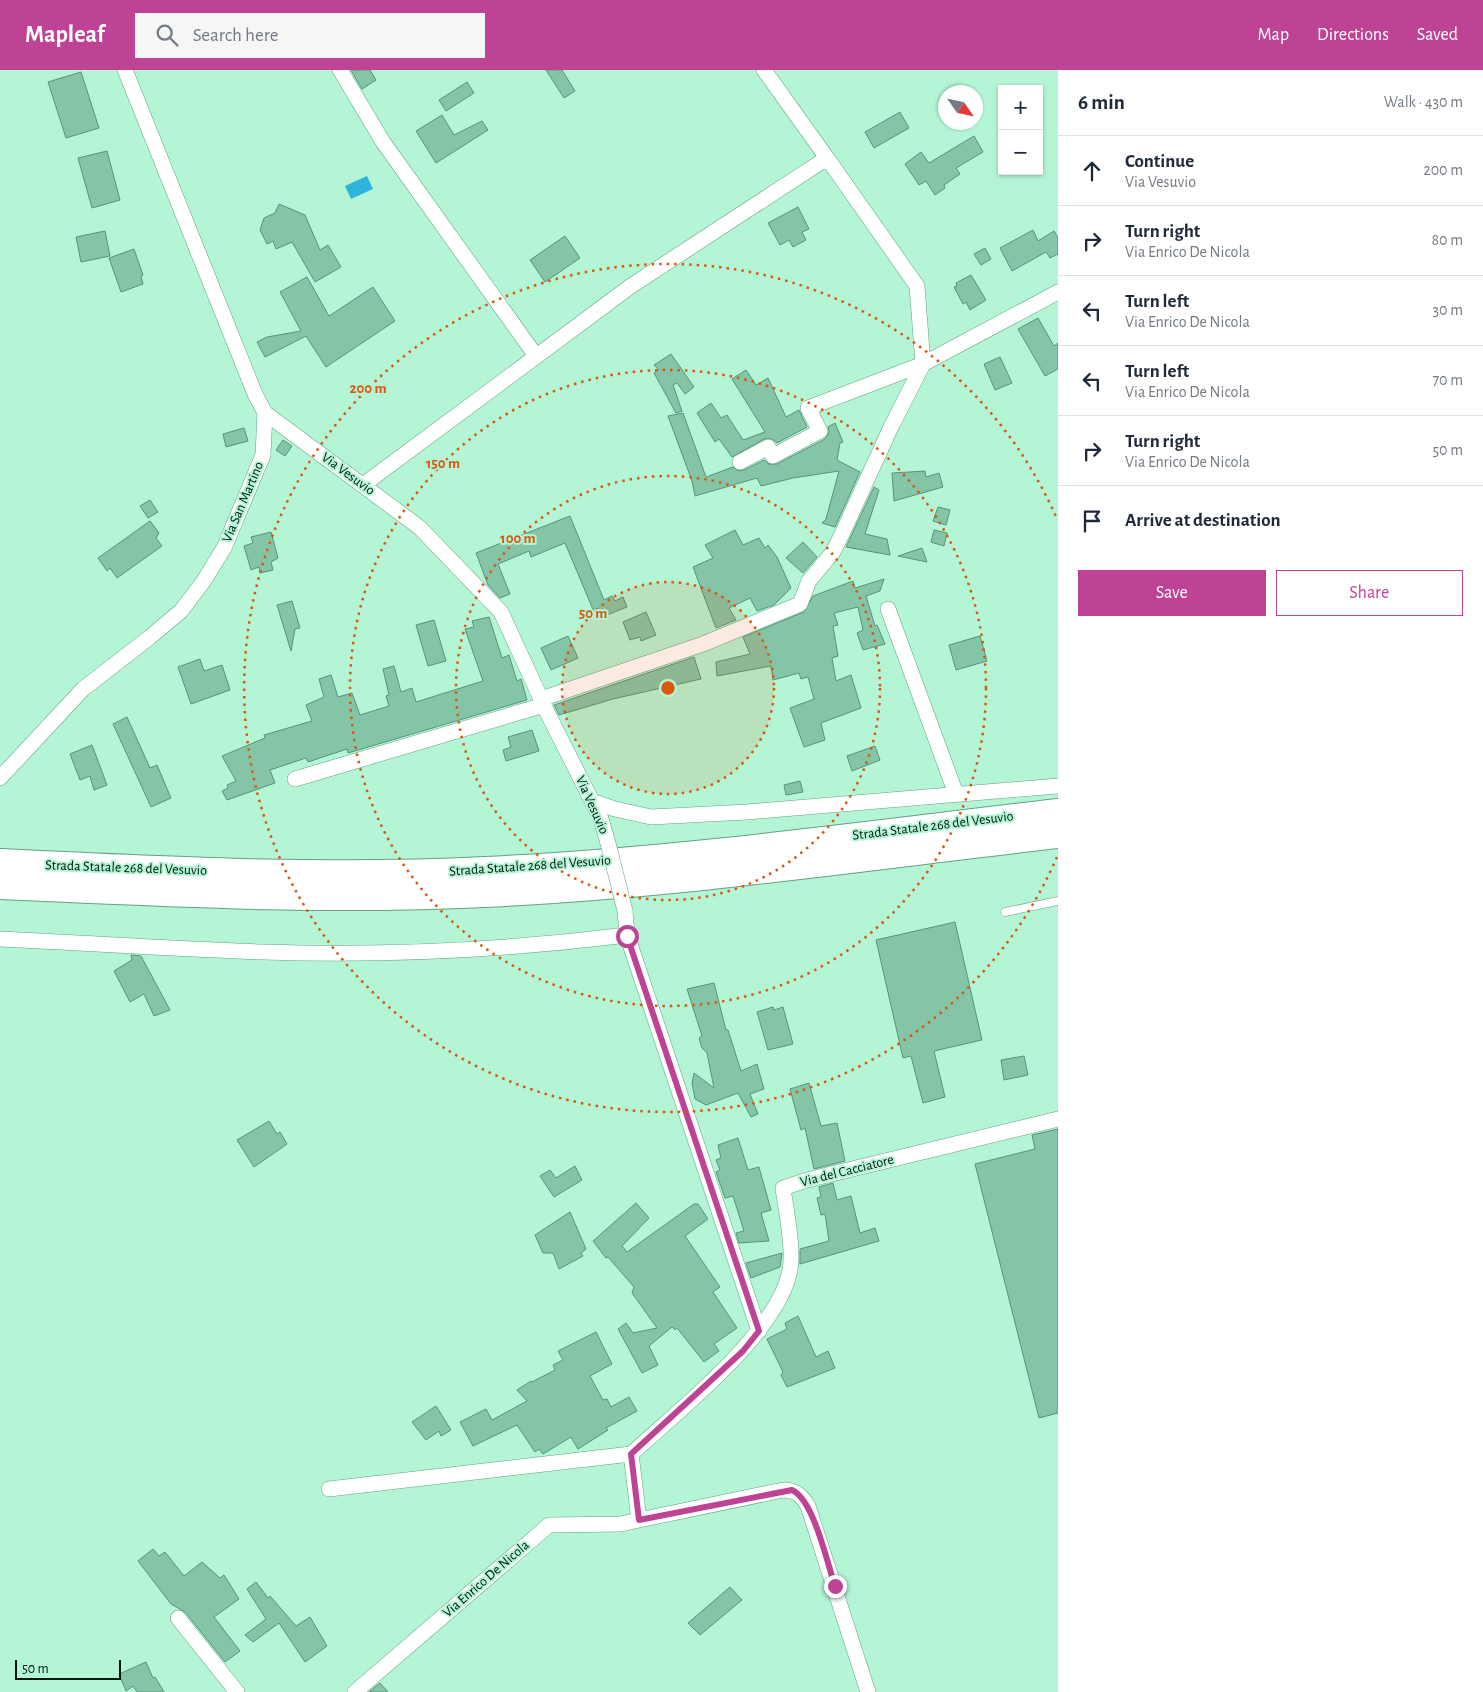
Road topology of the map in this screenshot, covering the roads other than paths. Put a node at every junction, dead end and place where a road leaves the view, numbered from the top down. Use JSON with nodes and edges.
{"nodes":[{"id":1,"x":125,"y":70,"type":"edge"},
{"id":2,"x":340,"y":70,"type":"edge"},
{"id":3,"x":764,"y":70,"type":"edge"},
{"id":4,"x":827,"y":158,"type":"junction"},
{"id":5,"x":1058,"y":292,"type":"edge"},
{"id":6,"x":536,"y":356,"type":"junction"},
{"id":7,"x":923,"y":364,"type":"junction"},
{"id":8,"x":265,"y":413,"type":"junction"},
{"id":9,"x":740,"y":462,"type":"dead end"},
{"id":10,"x":363,"y":485,"type":"junction"},
{"id":11,"x":888,"y":609,"type":"dead end"},
{"id":12,"x":542,"y":702,"type":"junction"},
{"id":13,"x":0,"y":778,"type":"edge"},
{"id":14,"x":295,"y":779,"type":"dead end"},
{"id":15,"x":1058,"y":786,"type":"edge"},
{"id":16,"x":956,"y":794,"type":"junction"},
{"id":17,"x":592,"y":801,"type":"junction"},
{"id":18,"x":1058,"y":812,"type":"edge"},
{"id":19,"x":1058,"y":835,"type":"edge"},
{"id":20,"x":0,"y":862,"type":"edge"},
{"id":21,"x":0,"y":886,"type":"edge"},
{"id":22,"x":1058,"y":901,"type":"edge"},
{"id":23,"x":1005,"y":912,"type":"dead end"},
{"id":24,"x":627,"y":936,"type":"junction"},
{"id":25,"x":0,"y":939,"type":"edge"},
{"id":26,"x":1058,"y":1119,"type":"edge"},
{"id":27,"x":759,"y":1331,"type":"junction"},
{"id":28,"x":632,"y":1457,"type":"junction"},
{"id":29,"x":329,"y":1490,"type":"dead end"},
{"id":30,"x":639,"y":1514,"type":"junction"},
{"id":31,"x":178,"y":1618,"type":"dead end"},
{"id":32,"x":237,"y":1692,"type":"edge"},
{"id":33,"x":355,"y":1692,"type":"edge"},
{"id":34,"x":868,"y":1692,"type":"edge"}],
"edges":[{"from":1,"to":8,"type":"street","name":"Via San Martino"},
{"from":2,"to":6,"type":"street"},
{"from":3,"to":4,"type":"street"},
{"from":4,"to":6,"type":"street"},
{"from":4,"to":7,"type":"street"},
{"from":5,"to":7,"type":"street"},
{"from":6,"to":10,"type":"street"},
{"from":7,"to":9,"type":"street"},
{"from":7,"to":12,"type":"street"},
{"from":8,"to":10,"type":"street","name":"Via Vesuvio"},
{"from":8,"to":13,"type":"street","name":"Via San Martino"},
{"from":10,"to":12,"type":"street","name":"Via Vesuvio"},
{"from":11,"to":16,"type":"street"},
{"from":12,"to":14,"type":"street"},
{"from":12,"to":17,"type":"street","name":"Via Vesuvio"},
{"from":15,"to":16,"type":"street"},
{"from":16,"to":17,"type":"street"},
{"from":17,"to":24,"type":"street","name":"Via Vesuvio","bridge":true},
{"from":18,"to":20,"type":"highway","name":"Strada Statale 268 del Vesuvio"},
{"from":19,"to":21,"type":"highway","name":"Strada Statale 268 del Vesuvio"},
{"from":22,"to":23,"type":"lane"},
{"from":24,"to":25,"type":"street"},
{"from":24,"to":27,"type":"street","name":"Via Vesuvio"},
{"from":26,"to":27,"type":"street","name":"Via del Cacciatore"},
{"from":27,"to":28,"type":"street"},
{"from":28,"to":29,"type":"street"},
{"from":28,"to":30,"type":"street"},
{"from":30,"to":33,"type":"street","name":"Via Enrico De Nicola"},
{"from":30,"to":34,"type":"street","name":"Via Enrico De Nicola"},
{"from":31,"to":32,"type":"street"}]}
